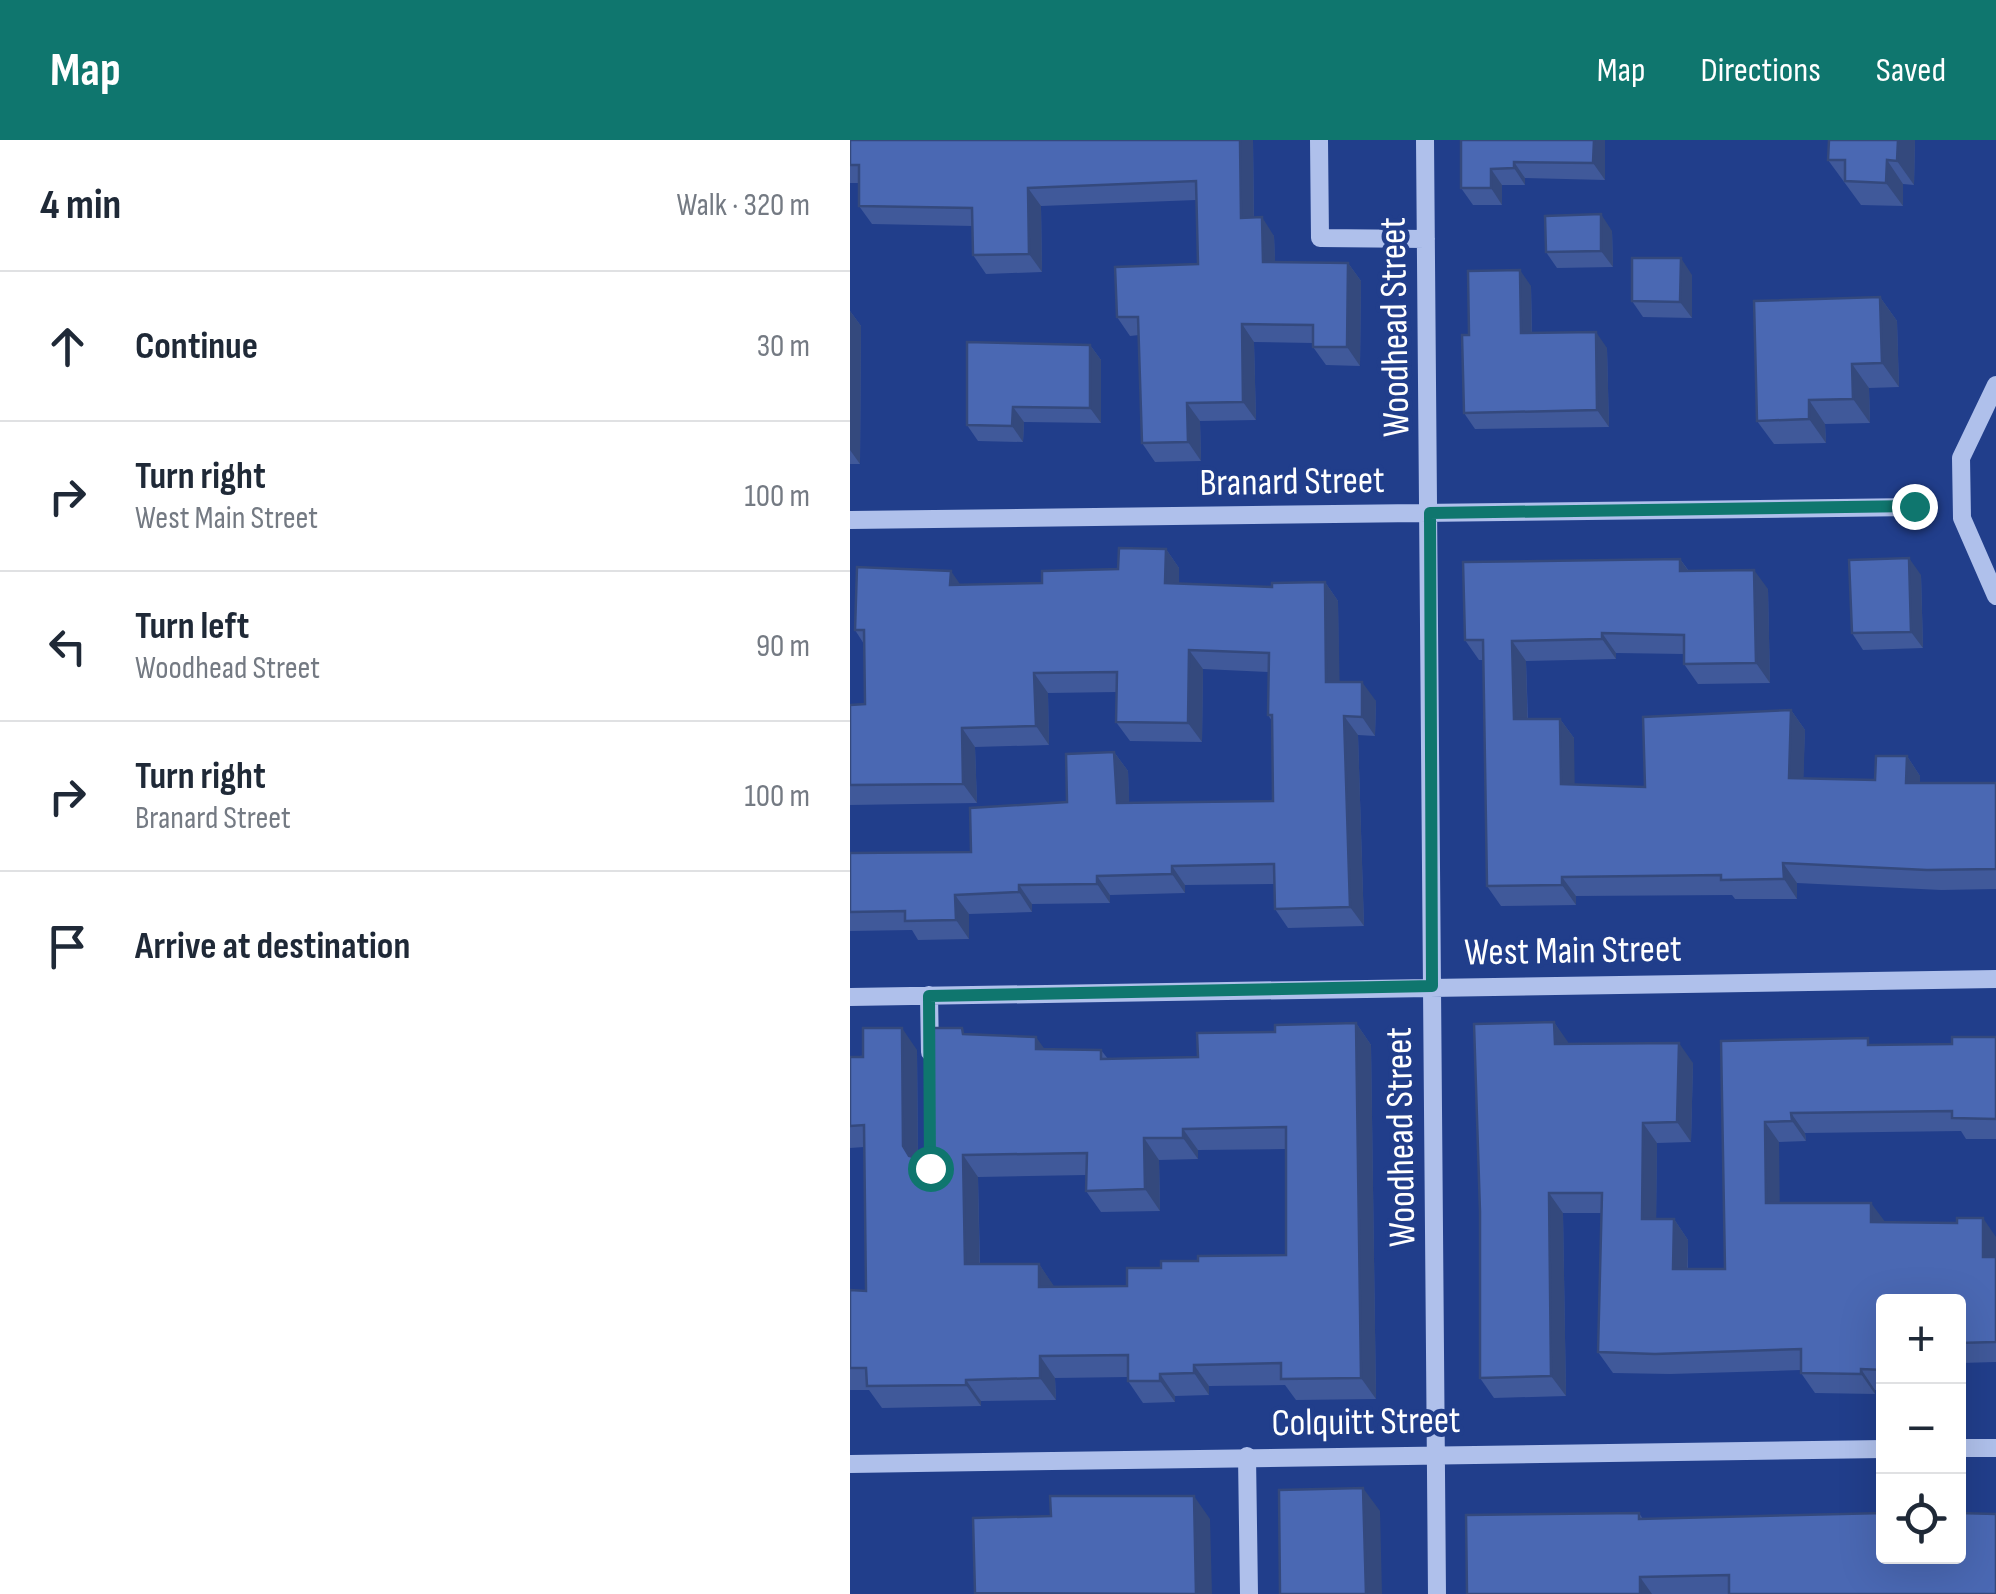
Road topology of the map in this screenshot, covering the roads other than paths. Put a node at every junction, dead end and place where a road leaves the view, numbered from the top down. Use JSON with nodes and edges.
{"nodes":[{"id":1,"x":1319,"y":140,"type":"edge"},
{"id":2,"x":1425,"y":140,"type":"edge"},
{"id":3,"x":1426,"y":238,"type":"junction"},
{"id":4,"x":1996,"y":385,"type":"edge"},
{"id":5,"x":1914,"y":506,"type":"dead end"},
{"id":6,"x":1430,"y":513,"type":"junction"},
{"id":7,"x":850,"y":520,"type":"edge"},
{"id":8,"x":1996,"y":596,"type":"edge"},
{"id":9,"x":1996,"y":978,"type":"edge"},
{"id":10,"x":1432,"y":986,"type":"junction"},
{"id":11,"x":929,"y":996,"type":"junction"},
{"id":12,"x":850,"y":997,"type":"edge"},
{"id":13,"x":930,"y":1072,"type":"edge"},
{"id":14,"x":1966,"y":1448,"type":"edge"},
{"id":15,"x":1996,"y":1448,"type":"edge"},
{"id":16,"x":1876,"y":1449,"type":"edge"},
{"id":17,"x":1436,"y":1453,"type":"junction"},
{"id":18,"x":1247,"y":1456,"type":"junction"},
{"id":19,"x":850,"y":1464,"type":"edge"},
{"id":20,"x":1249,"y":1594,"type":"edge"},
{"id":21,"x":1437,"y":1594,"type":"edge"}],
"edges":[{"from":1,"to":3,"type":"street"},
{"from":2,"to":3,"type":"street","name":"Woodhead Street"},
{"from":3,"to":6,"type":"street","name":"Woodhead Street"},
{"from":4,"to":8,"type":"street"},
{"from":5,"to":6,"type":"street","name":"Branard Street"},
{"from":6,"to":7,"type":"street","name":"Branard Street"},
{"from":6,"to":10,"type":"street","name":"Woodhead Street"},
{"from":9,"to":10,"type":"street","name":"West Main Street"},
{"from":10,"to":11,"type":"street","name":"West Main Street"},
{"from":10,"to":17,"type":"street","name":"Woodhead Street"},
{"from":11,"to":12,"type":"street","name":"West Main Street"},
{"from":11,"to":13,"type":"street"},
{"from":14,"to":15,"type":"street"},
{"from":16,"to":17,"type":"street","name":"Colquitt Street"},
{"from":17,"to":18,"type":"street","name":"Colquitt Street"},
{"from":17,"to":21,"type":"street","name":"Woodhead Street"},
{"from":18,"to":19,"type":"street","name":"Colquitt Street"},
{"from":18,"to":20,"type":"street"}]}
